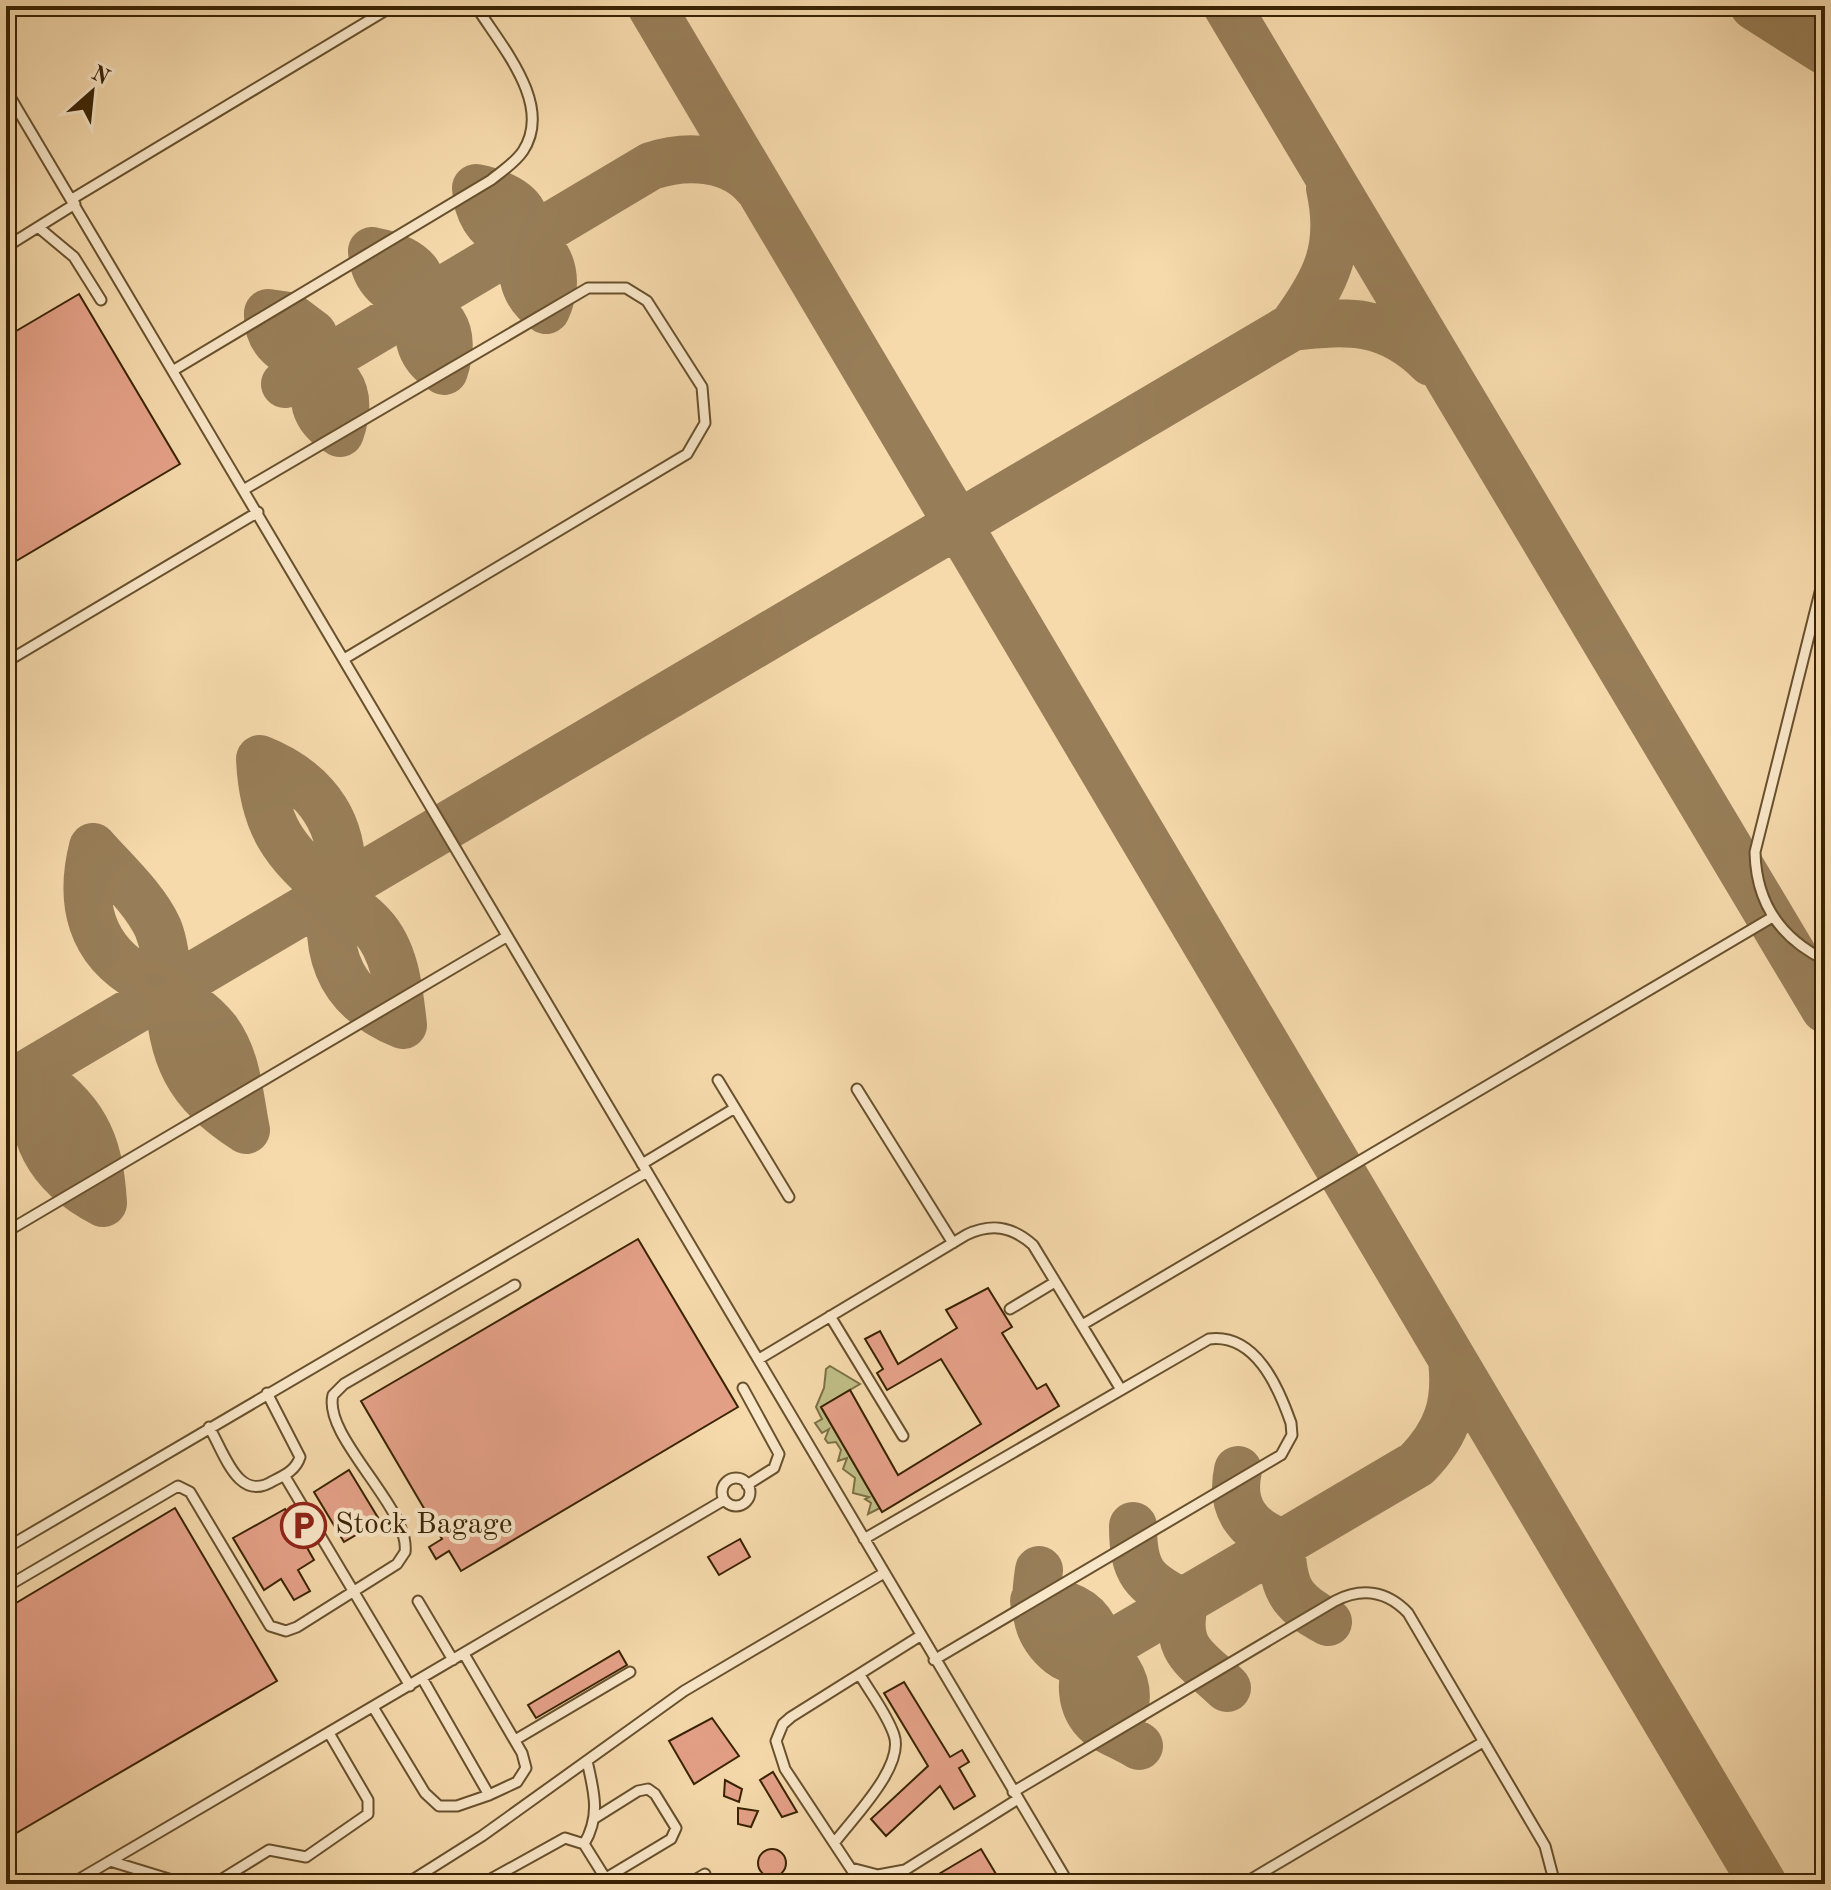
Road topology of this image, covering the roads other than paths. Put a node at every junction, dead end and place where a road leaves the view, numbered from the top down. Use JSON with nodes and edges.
{"nodes":[{"id":1,"x":393,"y":6,"type":"edge"},
{"id":2,"x":476,"y":6,"type":"edge"},
{"id":3,"x":6,"y":90,"type":"edge"},
{"id":4,"x":73,"y":201,"type":"junction"},
{"id":5,"x":38,"y":227,"type":"junction"},
{"id":6,"x":6,"y":247,"type":"edge"},
{"id":7,"x":101,"y":300,"type":"dead end"},
{"id":8,"x":174,"y":370,"type":"junction"},
{"id":9,"x":245,"y":489,"type":"junction"},
{"id":10,"x":258,"y":512,"type":"junction"},
{"id":11,"x":1825,"y":572,"type":"edge"},
{"id":12,"x":344,"y":659,"type":"junction"},
{"id":13,"x":6,"y":662,"type":"edge"},
{"id":14,"x":1771,"y":918,"type":"junction"},
{"id":15,"x":506,"y":937,"type":"junction"},
{"id":16,"x":1825,"y":960,"type":"edge"},
{"id":17,"x":718,"y":1080,"type":"dead end"},
{"id":18,"x":857,"y":1089,"type":"dead end"},
{"id":19,"x":735,"y":1108,"type":"junction"},
{"id":20,"x":645,"y":1168,"type":"junction"},
{"id":21,"x":789,"y":1197,"type":"dead end"},
{"id":22,"x":6,"y":1232,"type":"edge"},
{"id":23,"x":953,"y":1243,"type":"junction"},
{"id":24,"x":1055,"y":1282,"type":"junction"},
{"id":25,"x":515,"y":1285,"type":"dead end"},
{"id":26,"x":1010,"y":1309,"type":"dead end"},
{"id":27,"x":830,"y":1316,"type":"junction"},
{"id":28,"x":1082,"y":1325,"type":"junction"},
{"id":29,"x":759,"y":1359,"type":"junction"},
{"id":30,"x":743,"y":1388,"type":"dead end"},
{"id":31,"x":1120,"y":1388,"type":"junction"},
{"id":32,"x":267,"y":1393,"type":"junction"},
{"id":33,"x":209,"y":1427,"type":"junction"},
{"id":34,"x":903,"y":1436,"type":"dead end"},
{"id":35,"x":284,"y":1475,"type":"junction"},
{"id":36,"x":747,"y":1485,"type":"junction"},
{"id":37,"x":724,"y":1500,"type":"junction"},
{"id":38,"x":864,"y":1539,"type":"junction"},
{"id":39,"x":6,"y":1548,"type":"edge"},
{"id":40,"x":884,"y":1573,"type":"junction"},
{"id":41,"x":6,"y":1587,"type":"edge"},
{"id":42,"x":354,"y":1591,"type":"junction"},
{"id":43,"x":418,"y":1601,"type":"dead end"},
{"id":44,"x":920,"y":1636,"type":"junction"},
{"id":45,"x":464,"y":1654,"type":"junction"},
{"id":46,"x":453,"y":1660,"type":"junction"},
{"id":47,"x":934,"y":1660,"type":"junction"},
{"id":48,"x":630,"y":1672,"type":"dead end"},
{"id":49,"x":860,"y":1675,"type":"junction"},
{"id":50,"x":422,"y":1678,"type":"junction"},
{"id":51,"x":410,"y":1686,"type":"junction"},
{"id":52,"x":373,"y":1707,"type":"junction"},
{"id":53,"x":329,"y":1733,"type":"junction"},
{"id":54,"x":515,"y":1740,"type":"junction"},
{"id":55,"x":1483,"y":1742,"type":"junction"},
{"id":56,"x":587,"y":1761,"type":"junction"},
{"id":57,"x":489,"y":1795,"type":"junction"},
{"id":58,"x":1015,"y":1796,"type":"junction"},
{"id":59,"x":595,"y":1818,"type":"junction"},
{"id":60,"x":835,"y":1842,"type":"junction"},
{"id":61,"x":584,"y":1844,"type":"junction"},
{"id":62,"x":110,"y":1861,"type":"junction"},
{"id":63,"x":851,"y":1868,"type":"junction"},
{"id":64,"x":705,"y":1874,"type":"dead end"},
{"id":65,"x":608,"y":1881,"type":"edge"},
{"id":66,"x":71,"y":1884,"type":"edge"},
{"id":67,"x":185,"y":1884,"type":"edge"},
{"id":68,"x":214,"y":1884,"type":"edge"},
{"id":69,"x":406,"y":1884,"type":"edge"},
{"id":70,"x":482,"y":1884,"type":"edge"},
{"id":71,"x":688,"y":1884,"type":"edge"},
{"id":72,"x":861,"y":1884,"type":"edge"},
{"id":73,"x":1069,"y":1884,"type":"edge"},
{"id":74,"x":1243,"y":1884,"type":"edge"},
{"id":75,"x":1555,"y":1884,"type":"edge"}],
"edges":[{"from":1,"to":4,"type":"lane"},
{"from":2,"to":8,"type":"lane"},
{"from":3,"to":4,"type":"lane"},
{"from":4,"to":5,"type":"lane"},
{"from":4,"to":8,"type":"lane"},
{"from":5,"to":6,"type":"lane"},
{"from":5,"to":7,"type":"lane"},
{"from":8,"to":9,"type":"lane"},
{"from":9,"to":10,"type":"lane"},
{"from":9,"to":12,"type":"lane"},
{"from":10,"to":12,"type":"lane"},
{"from":10,"to":13,"type":"lane"},
{"from":11,"to":14,"type":"lane"},
{"from":12,"to":15,"type":"lane"},
{"from":14,"to":16,"type":"lane"},
{"from":14,"to":28,"type":"lane"},
{"from":15,"to":20,"type":"lane"},
{"from":15,"to":22,"type":"lane"},
{"from":17,"to":19,"type":"lane"},
{"from":18,"to":23,"type":"lane"},
{"from":19,"to":20,"type":"lane"},
{"from":19,"to":21,"type":"lane"},
{"from":20,"to":29,"type":"lane"},
{"from":20,"to":32,"type":"lane"},
{"from":23,"to":24,"type":"lane"},
{"from":23,"to":27,"type":"lane"},
{"from":24,"to":26,"type":"lane"},
{"from":24,"to":28,"type":"lane"},
{"from":25,"to":42,"type":"lane"},
{"from":27,"to":29,"type":"lane"},
{"from":27,"to":34,"type":"lane"},
{"from":28,"to":31,"type":"lane"},
{"from":29,"to":38,"type":"lane"},
{"from":30,"to":36,"type":"lane"},
{"from":31,"to":38,"type":"lane"},
{"from":31,"to":47,"type":"lane"},
{"from":32,"to":33,"type":"lane"},
{"from":32,"to":35,"type":"lane"},
{"from":33,"to":35,"type":"lane"},
{"from":33,"to":39,"type":"lane"},
{"from":35,"to":42,"type":"lane"},
{"from":36,"to":37,"type":"lane"},
{"from":36,"to":37,"type":"lane"},
{"from":37,"to":45,"type":"lane"},
{"from":38,"to":40,"type":"lane"},
{"from":40,"to":44,"type":"lane"},
{"from":40,"to":56,"type":"lane"},
{"from":41,"to":42,"type":"lane"},
{"from":42,"to":51,"type":"lane"},
{"from":43,"to":46,"type":"lane"},
{"from":44,"to":47,"type":"lane"},
{"from":44,"to":49,"type":"lane"},
{"from":45,"to":46,"type":"lane"},
{"from":45,"to":54,"type":"lane"},
{"from":46,"to":50,"type":"lane"},
{"from":47,"to":58,"type":"lane"},
{"from":48,"to":54,"type":"lane"},
{"from":49,"to":60,"type":"lane"},
{"from":49,"to":60,"type":"lane"},
{"from":50,"to":51,"type":"lane"},
{"from":50,"to":57,"type":"lane"},
{"from":51,"to":52,"type":"lane"},
{"from":52,"to":53,"type":"lane"},
{"from":52,"to":57,"type":"lane"},
{"from":53,"to":62,"type":"lane"},
{"from":53,"to":68,"type":"lane"},
{"from":54,"to":57,"type":"lane"},
{"from":55,"to":58,"type":"lane"},
{"from":55,"to":74,"type":"lane"},
{"from":55,"to":75,"type":"lane"},
{"from":56,"to":59,"type":"lane"},
{"from":56,"to":69,"type":"lane"},
{"from":58,"to":63,"type":"lane"},
{"from":58,"to":73,"type":"lane"},
{"from":59,"to":61,"type":"lane"},
{"from":59,"to":65,"type":"lane"},
{"from":60,"to":63,"type":"lane"},
{"from":61,"to":65,"type":"lane"},
{"from":61,"to":70,"type":"lane"},
{"from":62,"to":66,"type":"lane"},
{"from":62,"to":67,"type":"lane"},
{"from":63,"to":72,"type":"lane"},
{"from":64,"to":71,"type":"lane"}]}
